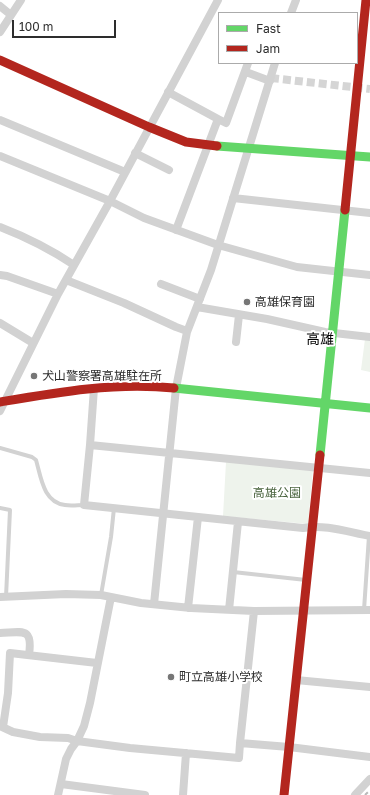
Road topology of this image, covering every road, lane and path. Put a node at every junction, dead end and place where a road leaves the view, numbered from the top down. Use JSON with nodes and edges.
{"nodes":[{"id":1,"x":21,"y":0,"type":"edge"},
{"id":2,"x":218,"y":0,"type":"edge"},
{"id":3,"x":296,"y":0,"type":"edge"},
{"id":4,"x":366,"y":0,"type":"edge"},
{"id":5,"x":0,"y":6,"type":"edge"},
{"id":6,"x":291,"y":12,"type":"edge"},
{"id":7,"x":11,"y":15,"type":"junction"},
{"id":8,"x":215,"y":15,"type":"edge"},
{"id":9,"x":367,"y":26,"type":"edge"},
{"id":10,"x":0,"y":32,"type":"edge"},
{"id":11,"x":0,"y":60,"type":"edge"},
{"id":12,"x":358,"y":62,"type":"edge"},
{"id":13,"x":248,"y":64,"type":"edge"},
{"id":14,"x":275,"y":64,"type":"edge"},
{"id":15,"x":358,"y":64,"type":"edge"},
{"id":16,"x":246,"y":72,"type":"junction"},
{"id":17,"x":270,"y":81,"type":"junction"},
{"id":18,"x":168,"y":92,"type":"junction"},
{"id":19,"x":218,"y":119,"type":"junction"},
{"id":20,"x":0,"y":120,"type":"edge"},
{"id":21,"x":148,"y":127,"type":"junction"},
{"id":22,"x":208,"y":145,"type":"junction"},
{"id":23,"x":249,"y":148,"type":"junction"},
{"id":24,"x":135,"y":153,"type":"junction"},
{"id":25,"x":0,"y":156,"type":"edge"},
{"id":26,"x":349,"y":156,"type":"junction"},
{"id":27,"x":370,"y":157,"type":"edge"},
{"id":28,"x":169,"y":170,"type":"dead end"},
{"id":29,"x":125,"y":172,"type":"junction"},
{"id":30,"x":233,"y":198,"type":"junction"},
{"id":31,"x":110,"y":201,"type":"junction"},
{"id":32,"x":344,"y":210,"type":"junction"},
{"id":33,"x":370,"y":213,"type":"edge"},
{"id":34,"x":0,"y":227,"type":"edge"},
{"id":35,"x":176,"y":230,"type":"junction"},
{"id":36,"x":218,"y":245,"type":"junction"},
{"id":37,"x":74,"y":265,"type":"junction"},
{"id":38,"x":337,"y":271,"type":"junction"},
{"id":39,"x":370,"y":274,"type":"edge"},
{"id":40,"x":0,"y":275,"type":"edge"},
{"id":41,"x":66,"y":280,"type":"junction"},
{"id":42,"x":161,"y":284,"type":"dead end"},
{"id":43,"x":58,"y":294,"type":"junction"},
{"id":44,"x":199,"y":303,"type":"junction"},
{"id":45,"x":239,"y":314,"type":"junction"},
{"id":46,"x":0,"y":323,"type":"edge"},
{"id":47,"x":187,"y":331,"type":"junction"},
{"id":48,"x":332,"y":333,"type":"junction"},
{"id":49,"x":370,"y":337,"type":"edge"},
{"id":50,"x":236,"y":342,"type":"dead end"},
{"id":51,"x":33,"y":343,"type":"junction"},
{"id":52,"x":94,"y":388,"type":"junction"},
{"id":53,"x":176,"y":388,"type":"junction"},
{"id":54,"x":3,"y":401,"type":"edge"},
{"id":55,"x":324,"y":403,"type":"junction"},
{"id":56,"x":370,"y":408,"type":"edge"},
{"id":57,"x":0,"y":411,"type":"edge"},
{"id":58,"x":90,"y":445,"type":"junction"},
{"id":59,"x":0,"y":448,"type":"edge"},
{"id":60,"x":169,"y":453,"type":"junction"},
{"id":61,"x":318,"y":468,"type":"junction"},
{"id":62,"x":370,"y":473,"type":"edge"},
{"id":63,"x":84,"y":505,"type":"junction"},
{"id":64,"x":0,"y":508,"type":"edge"},
{"id":65,"x":114,"y":508,"type":"junction"},
{"id":66,"x":162,"y":514,"type":"junction"},
{"id":67,"x":198,"y":517,"type":"junction"},
{"id":68,"x":238,"y":522,"type":"junction"},
{"id":69,"x":313,"y":526,"type":"junction"},
{"id":70,"x":370,"y":536,"type":"edge"},
{"id":71,"x":233,"y":572,"type":"junction"},
{"id":72,"x":306,"y":580,"type":"junction"},
{"id":73,"x":101,"y":595,"type":"junction"},
{"id":74,"x":3,"y":597,"type":"edge"},
{"id":75,"x":111,"y":598,"type":"junction"},
{"id":76,"x":154,"y":604,"type":"junction"},
{"id":77,"x":188,"y":608,"type":"junction"},
{"id":78,"x":229,"y":610,"type":"junction"},
{"id":79,"x":303,"y":610,"type":"junction"},
{"id":80,"x":367,"y":610,"type":"edge"},
{"id":81,"x":254,"y":611,"type":"junction"},
{"id":82,"x":0,"y":633,"type":"edge"},
{"id":83,"x":29,"y":656,"type":"junction"},
{"id":84,"x":97,"y":664,"type":"junction"},
{"id":85,"x":296,"y":680,"type":"junction"},
{"id":86,"x":370,"y":687,"type":"edge"},
{"id":87,"x":1,"y":727,"type":"edge"},
{"id":88,"x":77,"y":741,"type":"junction"},
{"id":89,"x":240,"y":743,"type":"junction"},
{"id":90,"x":289,"y":747,"type":"junction"},
{"id":91,"x":186,"y":753,"type":"junction"},
{"id":92,"x":370,"y":757,"type":"edge"},
{"id":93,"x":370,"y":779,"type":"edge"},
{"id":94,"x":61,"y":784,"type":"junction"},
{"id":95,"x":58,"y":795,"type":"edge"},
{"id":96,"x":145,"y":795,"type":"edge"},
{"id":97,"x":183,"y":795,"type":"edge"},
{"id":98,"x":284,"y":795,"type":"edge"},
{"id":99,"x":355,"y":795,"type":"edge"}],
"edges":[{"from":1,"to":7,"type":"street"},
{"from":2,"to":8,"type":"street"},
{"from":3,"to":6,"type":"street"},
{"from":4,"to":9,"type":"street"},
{"from":5,"to":7,"type":"street"},
{"from":7,"to":10,"type":"street"},
{"from":8,"to":18,"type":"street"},
{"from":9,"to":12,"type":"street"},
{"from":11,"to":21,"type":"street"},
{"from":13,"to":16,"type":"street"},
{"from":14,"to":17,"type":"street"},
{"from":15,"to":26,"type":"street"},
{"from":16,"to":17,"type":"street"},
{"from":16,"to":19,"type":"street"},
{"from":17,"to":23,"type":"street"},
{"from":18,"to":19,"type":"street"},
{"from":18,"to":21,"type":"street"},
{"from":19,"to":22,"type":"street"},
{"from":20,"to":29,"type":"street"},
{"from":21,"to":22,"type":"street"},
{"from":21,"to":24,"type":"street"},
{"from":22,"to":23,"type":"street"},
{"from":22,"to":35,"type":"street"},
{"from":23,"to":26,"type":"street"},
{"from":23,"to":30,"type":"street"},
{"from":24,"to":28,"type":"street"},
{"from":24,"to":29,"type":"street"},
{"from":25,"to":31,"type":"street"},
{"from":26,"to":27,"type":"street"},
{"from":26,"to":32,"type":"street"},
{"from":29,"to":31,"type":"street"},
{"from":30,"to":32,"type":"street"},
{"from":30,"to":36,"type":"street"},
{"from":31,"to":35,"type":"street"},
{"from":31,"to":37,"type":"street"},
{"from":32,"to":33,"type":"street"},
{"from":32,"to":38,"type":"street"},
{"from":34,"to":37,"type":"street"},
{"from":35,"to":36,"type":"street"},
{"from":36,"to":38,"type":"street"},
{"from":36,"to":44,"type":"street"},
{"from":37,"to":41,"type":"street"},
{"from":38,"to":39,"type":"street"},
{"from":38,"to":48,"type":"street"},
{"from":40,"to":43,"type":"street"},
{"from":41,"to":43,"type":"street"},
{"from":41,"to":47,"type":"street"},
{"from":42,"to":44,"type":"street"},
{"from":43,"to":51,"type":"street"},
{"from":44,"to":45,"type":"street"},
{"from":44,"to":47,"type":"street"},
{"from":45,"to":48,"type":"street"},
{"from":45,"to":50,"type":"street"},
{"from":46,"to":51,"type":"street"},
{"from":47,"to":53,"type":"street"},
{"from":48,"to":49,"type":"street"},
{"from":48,"to":55,"type":"street"},
{"from":51,"to":54,"type":"street"},
{"from":52,"to":53,"type":"street"},
{"from":52,"to":54,"type":"street"},
{"from":52,"to":58,"type":"street"},
{"from":53,"to":55,"type":"street"},
{"from":53,"to":60,"type":"street"},
{"from":54,"to":57,"type":"street"},
{"from":55,"to":56,"type":"street"},
{"from":55,"to":61,"type":"street"},
{"from":58,"to":60,"type":"street"},
{"from":58,"to":63,"type":"street"},
{"from":59,"to":63,"type":"lane"},
{"from":60,"to":61,"type":"street"},
{"from":60,"to":66,"type":"street"},
{"from":61,"to":62,"type":"street"},
{"from":61,"to":69,"type":"street"},
{"from":63,"to":65,"type":"street"},
{"from":64,"to":74,"type":"lane"},
{"from":65,"to":66,"type":"street"},
{"from":65,"to":73,"type":"lane"},
{"from":66,"to":67,"type":"street"},
{"from":66,"to":76,"type":"street"},
{"from":67,"to":68,"type":"street"},
{"from":67,"to":77,"type":"street"},
{"from":68,"to":69,"type":"street"},
{"from":68,"to":71,"type":"street"},
{"from":69,"to":70,"type":"street"},
{"from":69,"to":72,"type":"street"},
{"from":70,"to":80,"type":"lane"},
{"from":71,"to":72,"type":"lane"},
{"from":71,"to":78,"type":"street"},
{"from":72,"to":79,"type":"street"},
{"from":73,"to":74,"type":"street"},
{"from":73,"to":75,"type":"street"},
{"from":75,"to":76,"type":"street"},
{"from":75,"to":84,"type":"street"},
{"from":76,"to":77,"type":"street"},
{"from":77,"to":78,"type":"street"},
{"from":78,"to":81,"type":"street"},
{"from":79,"to":80,"type":"street"},
{"from":79,"to":81,"type":"street"},
{"from":79,"to":85,"type":"street"},
{"from":81,"to":89,"type":"street"},
{"from":82,"to":83,"type":"street"},
{"from":83,"to":84,"type":"street"},
{"from":83,"to":87,"type":"street"},
{"from":84,"to":88,"type":"street"},
{"from":85,"to":86,"type":"street"},
{"from":85,"to":90,"type":"street"},
{"from":87,"to":88,"type":"street"},
{"from":88,"to":91,"type":"street"},
{"from":88,"to":94,"type":"street"},
{"from":89,"to":90,"type":"street"},
{"from":89,"to":91,"type":"street"},
{"from":90,"to":92,"type":"street"},
{"from":90,"to":98,"type":"street"},
{"from":91,"to":97,"type":"street"},
{"from":93,"to":99,"type":"street"},
{"from":94,"to":95,"type":"street"},
{"from":94,"to":96,"type":"street"}]}
